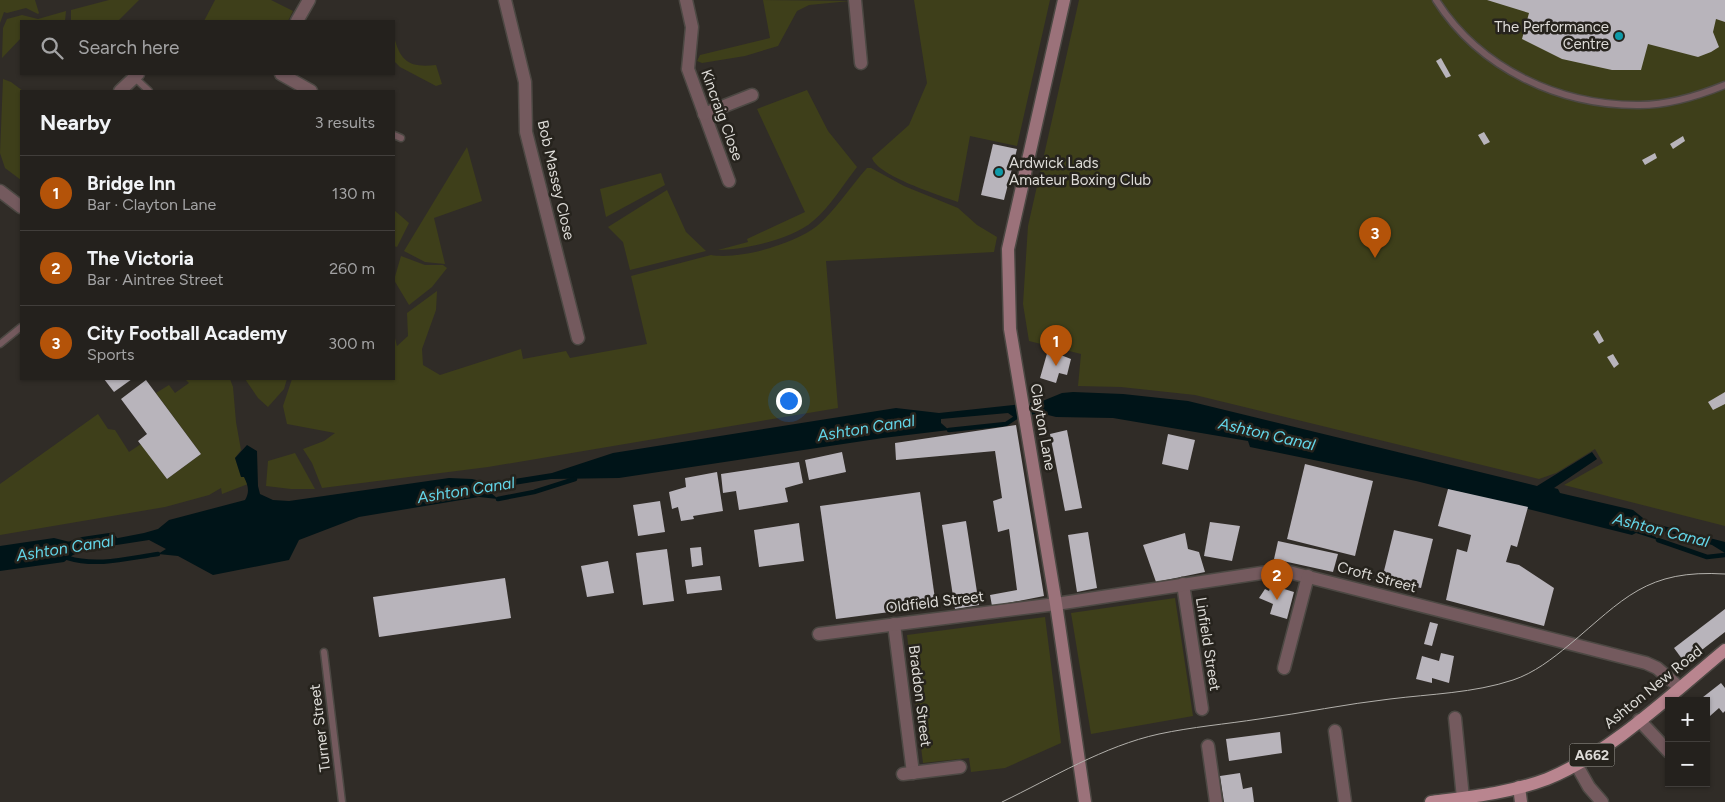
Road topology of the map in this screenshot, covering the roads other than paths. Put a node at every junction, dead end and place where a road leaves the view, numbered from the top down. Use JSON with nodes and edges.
{"nodes":[{"id":1,"x":309,"y":0,"type":"edge"},
{"id":2,"x":505,"y":0,"type":"edge"},
{"id":3,"x":686,"y":0,"type":"edge"},
{"id":4,"x":855,"y":0,"type":"edge"},
{"id":5,"x":1064,"y":0,"type":"edge"},
{"id":6,"x":1436,"y":0,"type":"edge"},
{"id":7,"x":298,"y":20,"type":"edge"},
{"id":8,"x":860,"y":63,"type":"dead end"},
{"id":9,"x":284,"y":75,"type":"edge"},
{"id":10,"x":136,"y":76,"type":"edge"},
{"id":11,"x":1725,"y":85,"type":"edge"},
{"id":12,"x":121,"y":90,"type":"edge"},
{"id":13,"x":148,"y":90,"type":"edge"},
{"id":14,"x":309,"y":90,"type":"edge"},
{"id":15,"x":752,"y":95,"type":"dead end"},
{"id":16,"x":704,"y":114,"type":"junction"},
{"id":17,"x":729,"y":181,"type":"dead end"},
{"id":18,"x":0,"y":191,"type":"edge"},
{"id":19,"x":20,"y":206,"type":"edge"},
{"id":20,"x":20,"y":329,"type":"edge"},
{"id":21,"x":578,"y":338,"type":"dead end"},
{"id":22,"x":0,"y":344,"type":"edge"},
{"id":23,"x":1308,"y":576,"type":"junction"},
{"id":24,"x":1183,"y":584,"type":"junction"},
{"id":25,"x":1056,"y":604,"type":"junction"},
{"id":26,"x":894,"y":624,"type":"junction"},
{"id":27,"x":819,"y":634,"type":"dead end"},
{"id":28,"x":324,"y":652,"type":"dead end"},
{"id":29,"x":1723,"y":655,"type":"edge"},
{"id":30,"x":1284,"y":668,"type":"dead end"},
{"id":31,"x":1679,"y":687,"type":"junction"},
{"id":32,"x":1202,"y":709,"type":"dead end"},
{"id":33,"x":1455,"y":718,"type":"dead end"},
{"id":34,"x":1639,"y":720,"type":"junction"},
{"id":35,"x":1335,"y":731,"type":"dead end"},
{"id":36,"x":1208,"y":746,"type":"dead end"},
{"id":37,"x":1665,"y":748,"type":"edge"},
{"id":38,"x":1576,"y":764,"type":"junction"},
{"id":39,"x":960,"y":767,"type":"dead end"},
{"id":40,"x":1519,"y":787,"type":"junction"},
{"id":41,"x":1463,"y":798,"type":"junction"},
{"id":42,"x":342,"y":802,"type":"edge"},
{"id":43,"x":1084,"y":802,"type":"edge"},
{"id":44,"x":1216,"y":802,"type":"edge"},
{"id":45,"x":1345,"y":802,"type":"edge"},
{"id":46,"x":1431,"y":802,"type":"edge"},
{"id":47,"x":1521,"y":802,"type":"edge"},
{"id":48,"x":1602,"y":802,"type":"edge"}],
"edges":[{"from":1,"to":7,"type":"street"},
{"from":2,"to":21,"type":"street","name":"Bob Massey Close"},
{"from":3,"to":16,"type":"street","name":"Kincraig Close"},
{"from":4,"to":8,"type":"street"},
{"from":5,"to":25,"type":"street","name":"Clayton Lane"},
{"from":6,"to":11,"type":"lane"},
{"from":9,"to":14,"type":"street"},
{"from":10,"to":12,"type":"street"},
{"from":10,"to":13,"type":"lane"},
{"from":15,"to":16,"type":"street"},
{"from":16,"to":17,"type":"street","name":"Kincraig Close"},
{"from":18,"to":19,"type":"street"},
{"from":20,"to":22,"type":"lane"},
{"from":23,"to":24,"type":"street","name":"Croft Street"},
{"from":23,"to":30,"type":"street"},
{"from":23,"to":31,"type":"street","name":"Croft Street"},
{"from":24,"to":25,"type":"street","name":"Croft Street"},
{"from":24,"to":32,"type":"street","name":"Linfield Street"},
{"from":25,"to":26,"type":"street","name":"Oldfield Street"},
{"from":25,"to":43,"type":"street","name":"Clayton Lane"},
{"from":26,"to":27,"type":"street","name":"Oldfield Street"},
{"from":26,"to":39,"type":"street","name":"Braddon Street"},
{"from":28,"to":42,"type":"lane","name":"Turner Street"},
{"from":29,"to":31,"type":"main road","name":"Ashton New Road","number":"A662"},
{"from":31,"to":34,"type":"main road","name":"Ashton New Road","number":"A662"},
{"from":33,"to":41,"type":"street"},
{"from":34,"to":37,"type":"street"},
{"from":34,"to":38,"type":"main road","name":"Ashton New Road","number":"A662"},
{"from":35,"to":45,"type":"street"},
{"from":36,"to":44,"type":"street"},
{"from":38,"to":40,"type":"main road","name":"Ashton New Road","number":"A662"},
{"from":38,"to":48,"type":"street"},
{"from":40,"to":41,"type":"main road","name":"Ashton New Road","number":"A662"},
{"from":40,"to":47,"type":"street"},
{"from":41,"to":46,"type":"main road","name":"Ashton New Road","number":"A662"}]}
